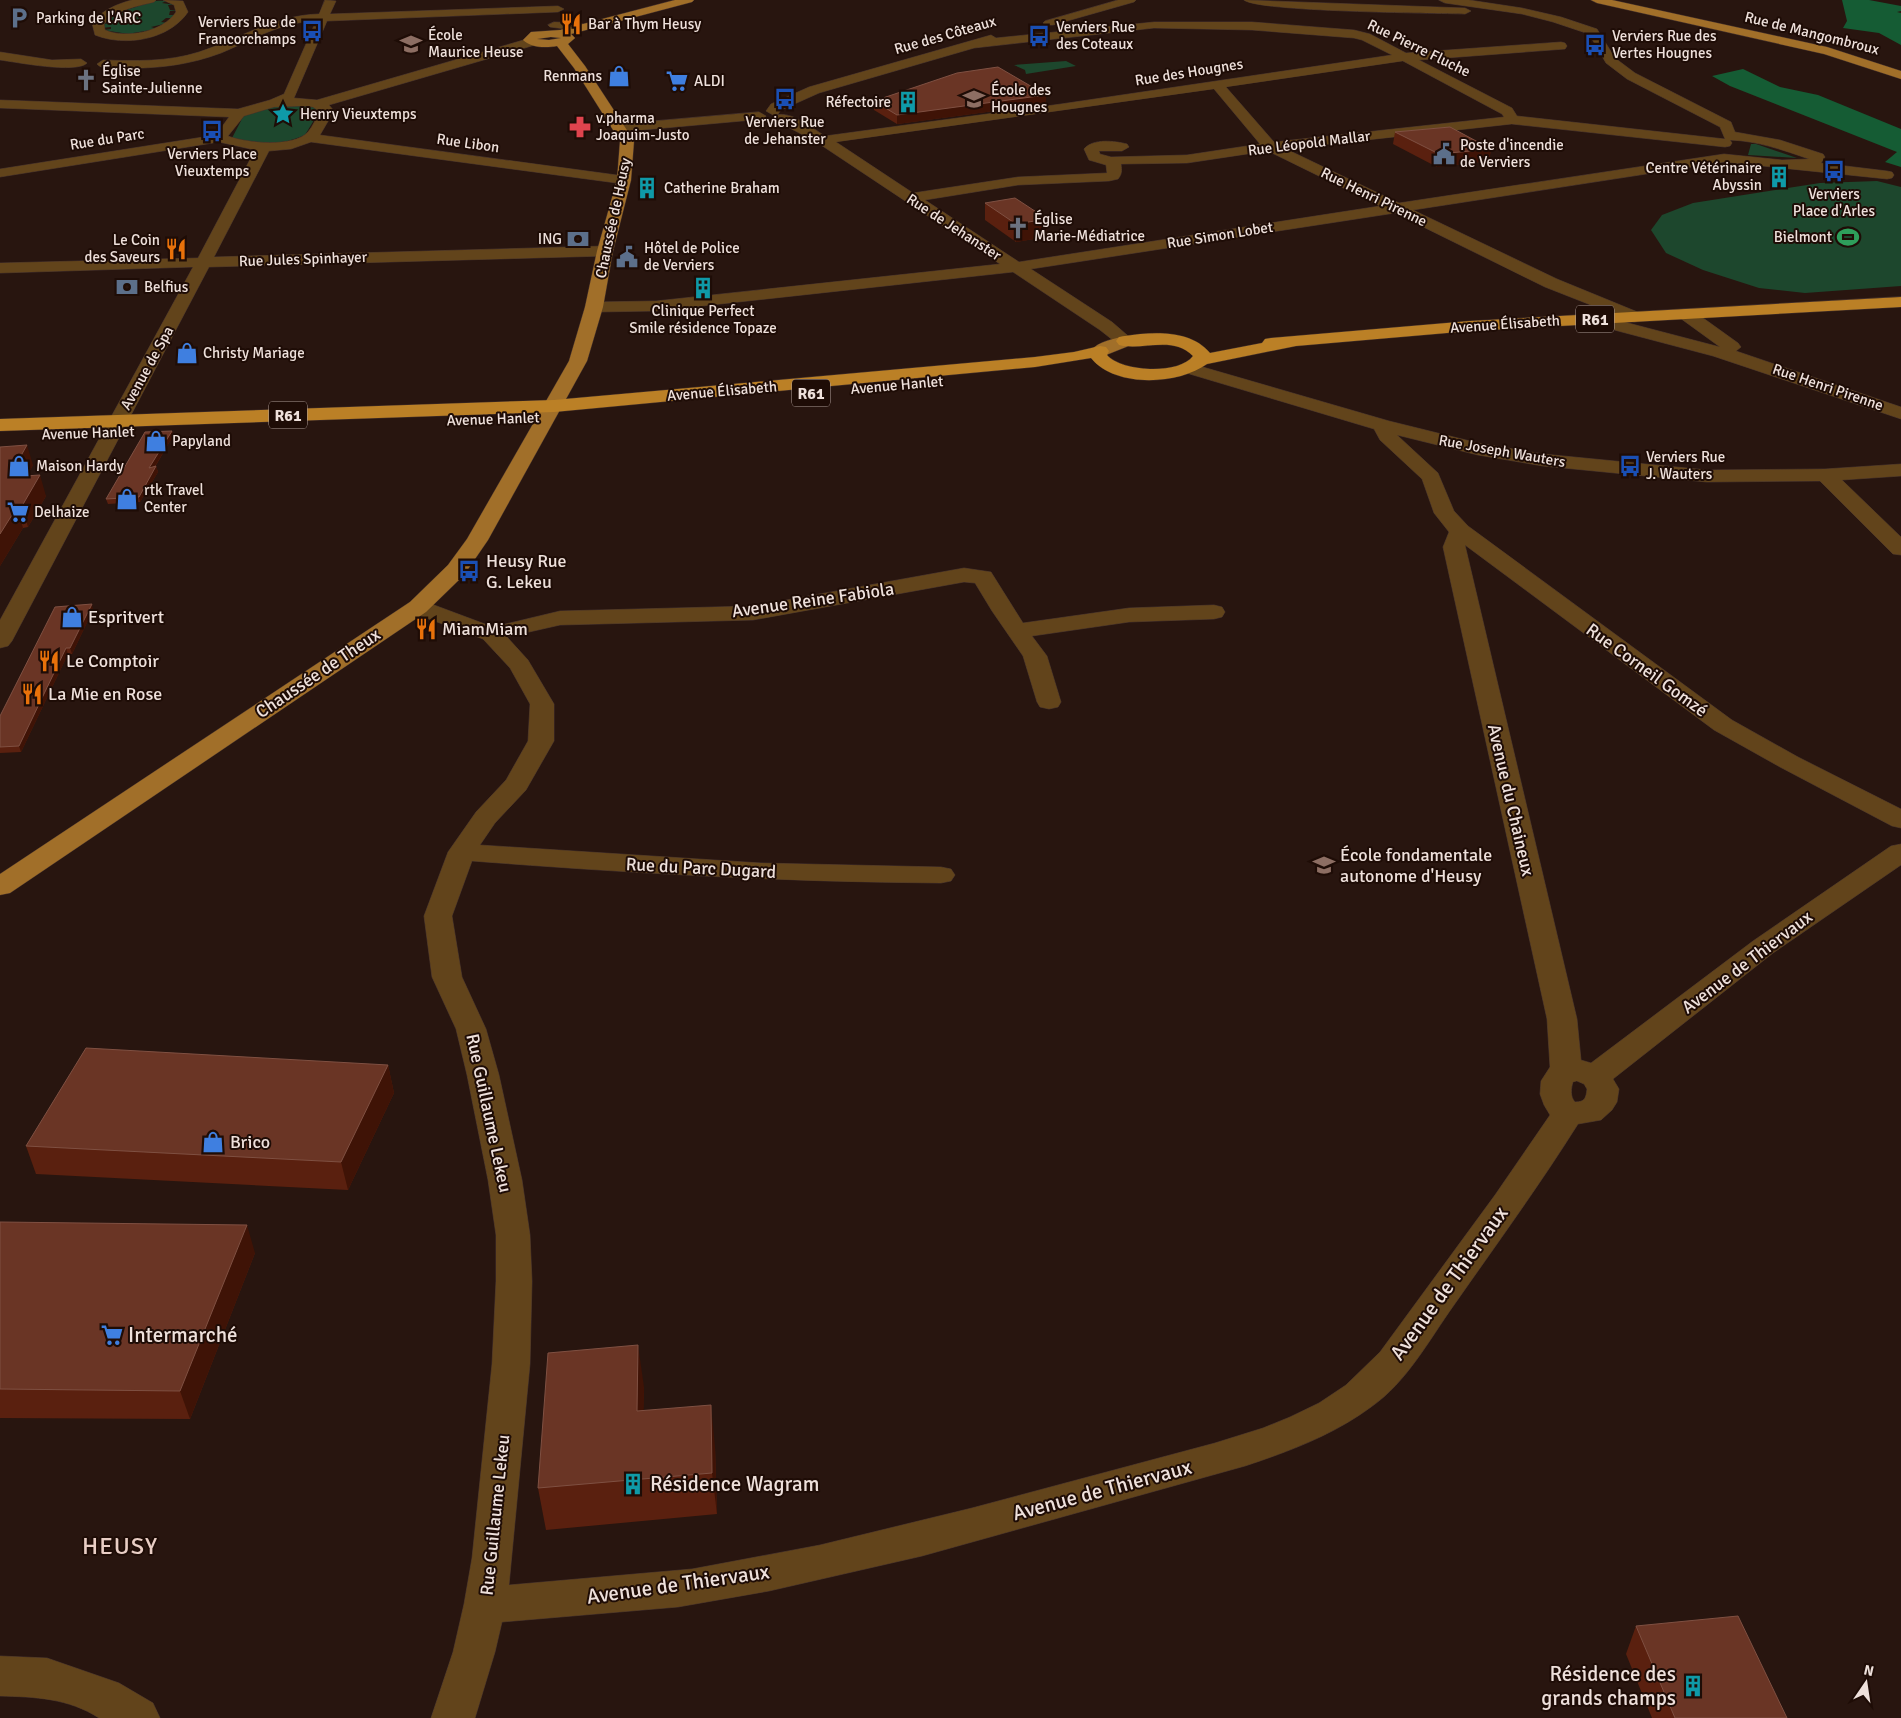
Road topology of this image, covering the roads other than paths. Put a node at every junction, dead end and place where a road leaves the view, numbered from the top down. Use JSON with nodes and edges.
{"nodes":[{"id":1,"x":146,"y":0,"type":"edge"},
{"id":2,"x":171,"y":0,"type":"edge"},
{"id":3,"x":331,"y":0,"type":"edge"},
{"id":4,"x":688,"y":0,"type":"edge"},
{"id":5,"x":1130,"y":0,"type":"edge"},
{"id":6,"x":1250,"y":0,"type":"edge"},
{"id":7,"x":1445,"y":0,"type":"edge"},
{"id":8,"x":1597,"y":0,"type":"edge"},
{"id":9,"x":559,"y":4,"type":"edge"},
{"id":10,"x":1522,"y":6,"type":"edge"},
{"id":11,"x":323,"y":17,"type":"junction"},
{"id":12,"x":556,"y":34,"type":"junction"},
{"id":13,"x":142,"y":35,"type":"junction"},
{"id":14,"x":105,"y":36,"type":"junction"},
{"id":15,"x":531,"y":42,"type":"joint"},
{"id":16,"x":974,"y":44,"type":"junction"},
{"id":17,"x":1561,"y":46,"type":"dead end"},
{"id":18,"x":107,"y":54,"type":"junction"},
{"id":19,"x":0,"y":56,"type":"edge"},
{"id":20,"x":1404,"y":57,"type":"junction"},
{"id":21,"x":1901,"y":75,"type":"edge"},
{"id":22,"x":1217,"y":85,"type":"junction"},
{"id":23,"x":274,"y":103,"type":"junction"},
{"id":24,"x":0,"y":104,"type":"edge"},
{"id":25,"x":318,"y":104,"type":"junction"},
{"id":26,"x":776,"y":112,"type":"junction"},
{"id":27,"x":239,"y":113,"type":"junction"},
{"id":28,"x":1512,"y":120,"type":"junction"},
{"id":29,"x":620,"y":128,"type":"junction"},
{"id":30,"x":220,"y":138,"type":"junction"},
{"id":31,"x":309,"y":138,"type":"junction"},
{"id":32,"x":823,"y":140,"type":"junction"},
{"id":33,"x":264,"y":146,"type":"junction"},
{"id":34,"x":1726,"y":146,"type":"junction"},
{"id":35,"x":1122,"y":147,"type":"dead end"},
{"id":36,"x":1270,"y":147,"type":"junction"},
{"id":37,"x":1818,"y":157,"type":"junction"},
{"id":38,"x":1113,"y":162,"type":"junction"},
{"id":39,"x":1797,"y":165,"type":"junction"},
{"id":40,"x":0,"y":173,"type":"edge"},
{"id":41,"x":1894,"y":176,"type":"edge"},
{"id":42,"x":624,"y":180,"type":"junction"},
{"id":43,"x":909,"y":198,"type":"junction"},
{"id":44,"x":1396,"y":208,"type":"junction"},
{"id":45,"x":605,"y":250,"type":"junction"},
{"id":46,"x":203,"y":262,"type":"junction"},
{"id":47,"x":1014,"y":267,"type":"junction"},
{"id":48,"x":0,"y":268,"type":"edge"},
{"id":49,"x":1551,"y":283,"type":"junction"},
{"id":50,"x":1901,"y":302,"type":"edge"},
{"id":51,"x":594,"y":307,"type":"junction"},
{"id":52,"x":1686,"y":314,"type":"junction"},
{"id":53,"x":1634,"y":316,"type":"junction"},
{"id":54,"x":1590,"y":319,"type":"junction"},
{"id":55,"x":1125,"y":341,"type":"junction"},
{"id":56,"x":1289,"y":343,"type":"junction"},
{"id":57,"x":1188,"y":344,"type":"junction"},
{"id":58,"x":1100,"y":351,"type":"junction"},
{"id":59,"x":1754,"y":361,"type":"junction"},
{"id":60,"x":1195,"y":364,"type":"junction"},
{"id":61,"x":1117,"y":370,"type":"junction"},
{"id":62,"x":550,"y":411,"type":"junction"},
{"id":63,"x":1901,"y":413,"type":"edge"},
{"id":64,"x":0,"y":424,"type":"edge"},
{"id":65,"x":1382,"y":425,"type":"junction"},
{"id":66,"x":115,"y":426,"type":"junction"},
{"id":67,"x":0,"y":436,"type":"edge"},
{"id":68,"x":1478,"y":449,"type":"junction"},
{"id":69,"x":1441,"y":468,"type":"junction"},
{"id":70,"x":1901,"y":470,"type":"edge"},
{"id":71,"x":1825,"y":475,"type":"junction"},
{"id":72,"x":1460,"y":531,"type":"junction"},
{"id":73,"x":1901,"y":549,"type":"edge"},
{"id":74,"x":418,"y":607,"type":"junction"},
{"id":75,"x":1214,"y":612,"type":"dead end"},
{"id":76,"x":1017,"y":631,"type":"junction"},
{"id":77,"x":491,"y":634,"type":"junction"},
{"id":78,"x":0,"y":641,"type":"edge"},
{"id":79,"x":1049,"y":702,"type":"dead end"},
{"id":80,"x":1901,"y":820,"type":"edge"},
{"id":81,"x":462,"y":852,"type":"junction"},
{"id":82,"x":1901,"y":852,"type":"edge"},
{"id":83,"x":941,"y":875,"type":"dead end"},
{"id":84,"x":6,"y":886,"type":"edge"},
{"id":85,"x":1580,"y":1074,"type":"junction"},
{"id":86,"x":1569,"y":1112,"type":"junction"},
{"id":87,"x":485,"y":1604,"type":"junction"},
{"id":88,"x":0,"y":1676,"type":"edge"},
{"id":89,"x":138,"y":1718,"type":"edge"},
{"id":90,"x":453,"y":1718,"type":"edge"}],
"edges":[{"from":1,"to":14,"type":"street"},
{"from":2,"to":13,"type":"street"},
{"from":3,"to":11,"type":"street"},
{"from":4,"to":12,"type":"main road"},
{"from":5,"to":16,"type":"street","name":"Rue des Côteaux"},
{"from":6,"to":10,"type":"street"},
{"from":7,"to":10,"type":"street"},
{"from":8,"to":21,"type":"main road","name":"Rue de Mangombroux"},
{"from":9,"to":11,"type":"street"},
{"from":9,"to":12,"type":"street"},
{"from":10,"to":34,"type":"street"},
{"from":11,"to":18,"type":"street"},
{"from":11,"to":23,"type":"street"},
{"from":12,"to":15,"type":"main road"},
{"from":12,"to":29,"type":"main road","name":"Chaussée de Heusy"},
{"from":13,"to":14,"type":"street"},
{"from":13,"to":18,"type":"street"},
{"from":14,"to":18,"type":"street"},
{"from":15,"to":25,"type":"street"},
{"from":16,"to":20,"type":"street","name":"Rue Pierre Fluche"},
{"from":16,"to":26,"type":"street","name":"Rue des Côteaux"},
{"from":17,"to":20,"type":"street","name":"Rue des Hougnes"},
{"from":18,"to":19,"type":"street"},
{"from":20,"to":22,"type":"street","name":"Rue des Hougnes"},
{"from":20,"to":28,"type":"street","name":"Rue Pierre Fluche"},
{"from":22,"to":32,"type":"street","name":"Rue des Hougnes"},
{"from":22,"to":36,"type":"street","name":"Rue Henri Pirenne"},
{"from":23,"to":25,"type":"street"},
{"from":23,"to":27,"type":"street"},
{"from":24,"to":27,"type":"street"},
{"from":25,"to":31,"type":"street"},
{"from":26,"to":29,"type":"street","name":"Rue de Jehanster"},
{"from":26,"to":32,"type":"street","name":"Rue de Jehanster"},
{"from":27,"to":30,"type":"street"},
{"from":28,"to":34,"type":"street","name":"Rue Léopold Mallar"},
{"from":28,"to":36,"type":"street","name":"Rue Léopold Mallar"},
{"from":29,"to":42,"type":"main road","name":"Chaussée de Heusy"},
{"from":30,"to":33,"type":"street","name":"Rue Libon"},
{"from":30,"to":40,"type":"street","name":"Rue du Parc"},
{"from":31,"to":33,"type":"street","name":"Rue Libon"},
{"from":31,"to":42,"type":"street","name":"Rue Libon"},
{"from":32,"to":43,"type":"street","name":"Rue de Jehanster"},
{"from":33,"to":46,"type":"street","name":"Avenue de Spa"},
{"from":34,"to":37,"type":"street"},
{"from":34,"to":39,"type":"street"},
{"from":34,"to":44,"type":"street","name":"Rue Simon Lobet"},
{"from":35,"to":38,"type":"street"},
{"from":36,"to":38,"type":"street","name":"Rue Léopold Mallar"},
{"from":36,"to":44,"type":"street","name":"Rue Henri Pirenne"},
{"from":37,"to":39,"type":"street"},
{"from":37,"to":41,"type":"street"},
{"from":38,"to":43,"type":"street"},
{"from":39,"to":41,"type":"street"},
{"from":42,"to":45,"type":"main road","name":"Chaussée de Heusy"},
{"from":43,"to":47,"type":"street","name":"Rue de Jehanster"},
{"from":44,"to":47,"type":"street","name":"Rue Simon Lobet"},
{"from":44,"to":49,"type":"street","name":"Rue Henri Pirenne"},
{"from":45,"to":46,"type":"street","name":"Rue Jules Spinhayer"},
{"from":45,"to":51,"type":"main road","name":"Chaussée de Heusy"},
{"from":46,"to":48,"type":"street","name":"Rue Jules Spinhayer"},
{"from":46,"to":66,"type":"street","name":"Avenue de Spa"},
{"from":47,"to":51,"type":"street","name":"Rue Simon Lobet"},
{"from":47,"to":55,"type":"street","name":"Rue de Jehanster"},
{"from":49,"to":53,"type":"street","name":"Rue Henri Pirenne"},
{"from":49,"to":54,"type":"street","name":"Rue Henri Pirenne"},
{"from":50,"to":52,"type":"highway","name":"Avenue Élisabeth","number":"R61"},
{"from":51,"to":62,"type":"main road","name":"Chaussée de Heusy"},
{"from":52,"to":53,"type":"highway","name":"Avenue Élisabeth","number":"R61"},
{"from":52,"to":59,"type":"street","name":"Rue Henri Pirenne"},
{"from":53,"to":54,"type":"highway","name":"Avenue Élisabeth","number":"R61"},
{"from":54,"to":56,"type":"highway","name":"Avenue Élisabeth","number":"R61"},
{"from":54,"to":59,"type":"street","name":"Rue Henri Pirenne"},
{"from":55,"to":57,"type":"highway","number":"R61"},
{"from":55,"to":58,"type":"main road","number":"R61"},
{"from":56,"to":57,"type":"highway","name":"Avenue Élisabeth","number":"R61"},
{"from":56,"to":60,"type":"highway","name":"Avenue Élisabeth","number":"R61"},
{"from":57,"to":60,"type":"highway"},
{"from":58,"to":61,"type":"highway"},
{"from":58,"to":62,"type":"highway","name":"Avenue Élisabeth","number":"R61"},
{"from":59,"to":63,"type":"street","name":"Rue Henri Pirenne"},
{"from":60,"to":61,"type":"highway","number":"R61"},
{"from":60,"to":65,"type":"street","name":"Rue Joseph Wauters"},
{"from":61,"to":62,"type":"highway","name":"Avenue Hanlet","number":"R61"},
{"from":62,"to":66,"type":"highway","name":"Avenue Hanlet","number":"R61"},
{"from":62,"to":74,"type":"main road","name":"Chaussée de Theux"},
{"from":64,"to":66,"type":"highway","name":"Avenue Hanlet","number":"R61"},
{"from":65,"to":68,"type":"street","name":"Rue Joseph Wauters"},
{"from":65,"to":69,"type":"street","name":"Rue Corneil Gomzé"},
{"from":66,"to":67,"type":"highway","name":"Avenue Hanlet","number":"R61"},
{"from":66,"to":78,"type":"street","name":"Avenue de Spa"},
{"from":68,"to":69,"type":"street"},
{"from":68,"to":71,"type":"street","name":"Rue Joseph Wauters"},
{"from":69,"to":72,"type":"street","name":"Rue Corneil Gomzé"},
{"from":70,"to":71,"type":"street","name":"Rue Joseph Wauters"},
{"from":71,"to":73,"type":"street"},
{"from":72,"to":80,"type":"street","name":"Rue Corneil Gomzé"},
{"from":72,"to":85,"type":"street","name":"Avenue du Chaineux"},
{"from":74,"to":77,"type":"street","name":"Rue Guillaume Lekeu"},
{"from":74,"to":84,"type":"main road","name":"Chaussée de Theux"},
{"from":75,"to":76,"type":"street"},
{"from":76,"to":77,"type":"street","name":"Avenue Reine Fabiola"},
{"from":76,"to":79,"type":"street","name":"Avenue Reine Fabiola"},
{"from":77,"to":81,"type":"street","name":"Rue Guillaume Lekeu"},
{"from":81,"to":83,"type":"street","name":"Rue du Parc Dugard"},
{"from":81,"to":87,"type":"street","name":"Rue Guillaume Lekeu"},
{"from":82,"to":85,"type":"street","name":"Avenue de Thiervaux"},
{"from":85,"to":86,"type":"street","name":"Avenue de Thiervaux"},
{"from":85,"to":86,"type":"street"},
{"from":86,"to":87,"type":"street","name":"Avenue de Thiervaux"},
{"from":87,"to":90,"type":"street","name":"Rue Guillaume Lekeu"},
{"from":88,"to":89,"type":"street"}]}
